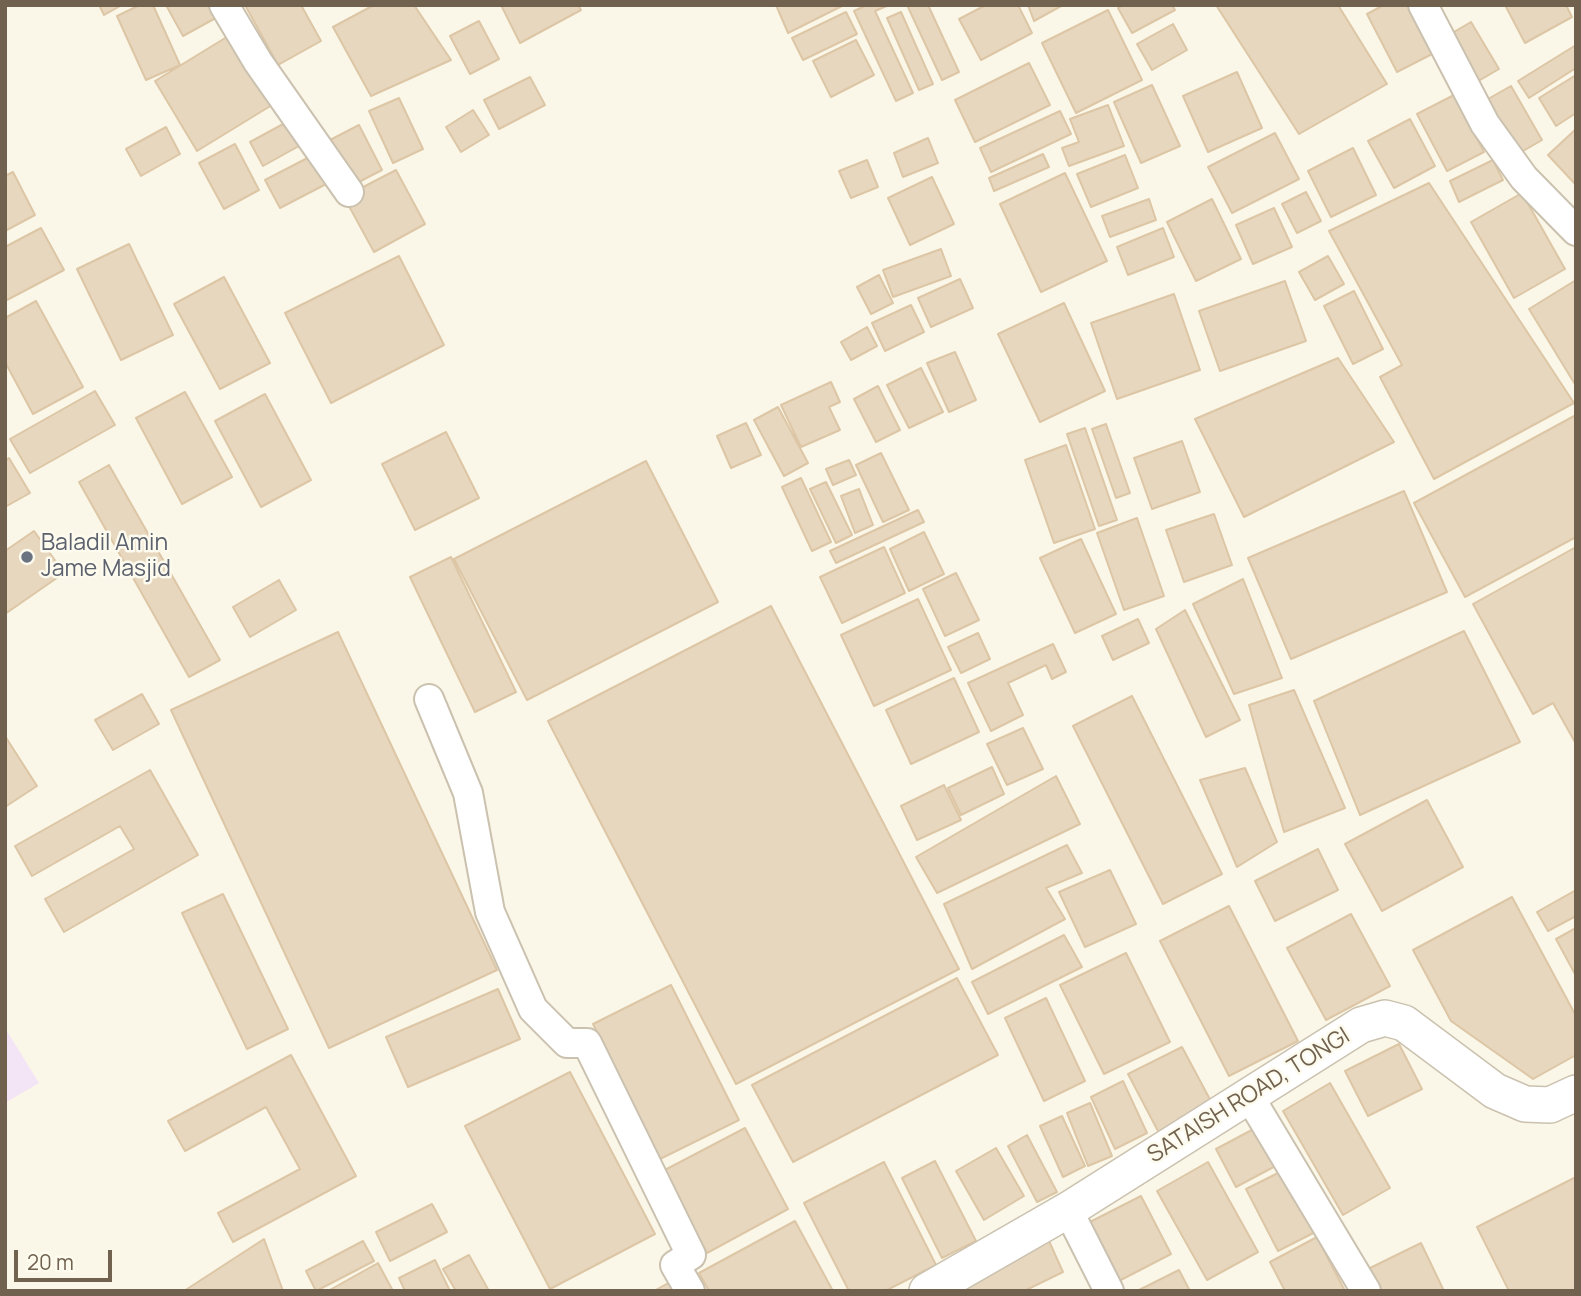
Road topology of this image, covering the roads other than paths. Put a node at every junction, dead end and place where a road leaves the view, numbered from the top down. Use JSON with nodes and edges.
{"nodes":[{"id":1,"x":224,"y":5,"type":"edge"},
{"id":2,"x":1423,"y":5,"type":"edge"},
{"id":3,"x":348,"y":192,"type":"dead end"},
{"id":4,"x":1576,"y":231,"type":"edge"},
{"id":5,"x":429,"y":699,"type":"dead end"},
{"id":6,"x":1576,"y":1093,"type":"edge"},
{"id":7,"x":1249,"y":1096,"type":"junction"},
{"id":8,"x":1068,"y":1210,"type":"junction"},
{"id":9,"x":690,"y":1291,"type":"edge"},
{"id":10,"x":927,"y":1291,"type":"edge"},
{"id":11,"x":1109,"y":1291,"type":"edge"},
{"id":12,"x":1366,"y":1291,"type":"edge"}],
"edges":[{"from":1,"to":3,"type":"street"},
{"from":2,"to":4,"type":"street"},
{"from":5,"to":9,"type":"street"},
{"from":6,"to":7,"type":"street","name":"SATAISH ROAD, TONGI"},
{"from":7,"to":8,"type":"street","name":"SATAISH ROAD, TONGI"},
{"from":7,"to":12,"type":"street"},
{"from":8,"to":10,"type":"street","name":"SATAISH ROAD, TONGI"},
{"from":8,"to":11,"type":"street"}]}
